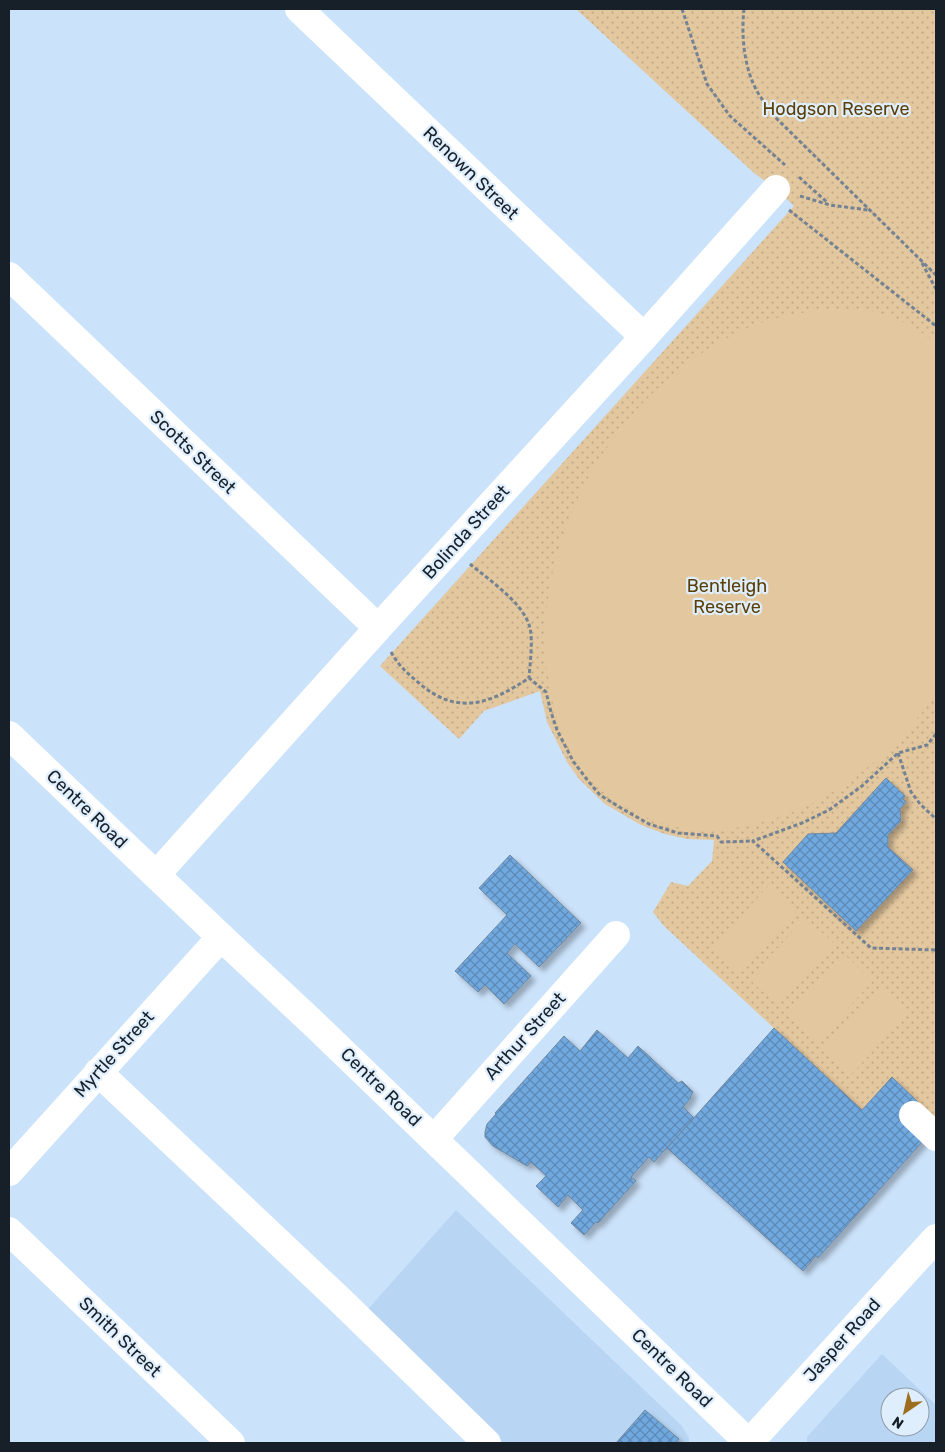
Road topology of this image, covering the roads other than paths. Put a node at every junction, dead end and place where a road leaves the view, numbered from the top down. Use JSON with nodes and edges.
{"nodes":[{"id":1,"x":299,"y":9,"type":"edge"},
{"id":2,"x":787,"y":178,"type":"road end"},
{"id":3,"x":9,"y":276,"type":"edge"},
{"id":4,"x":644,"y":337,"type":"junction"},
{"id":5,"x":384,"y":640,"type":"junction"},
{"id":6,"x":9,"y":736,"type":"edge"},
{"id":7,"x":156,"y":875,"type":"junction"},
{"id":8,"x":616,"y":935,"type":"dead end"},
{"id":9,"x":221,"y":937,"type":"junction"},
{"id":10,"x":98,"y":1072,"type":"junction"},
{"id":11,"x":913,"y":1115,"type":"dead end"},
{"id":12,"x":936,"y":1137,"type":"edge"},
{"id":13,"x":434,"y":1138,"type":"junction"},
{"id":14,"x":9,"y":1172,"type":"edge"},
{"id":15,"x":9,"y":1231,"type":"edge"},
{"id":16,"x":936,"y":1238,"type":"edge"},
{"id":17,"x":231,"y":1443,"type":"edge"},
{"id":18,"x":487,"y":1443,"type":"edge"},
{"id":19,"x":749,"y":1443,"type":"edge"}],
"edges":[{"from":1,"to":4,"type":"street","name":"Renown Street"},
{"from":2,"to":4,"type":"street","name":"Bolinda Street"},
{"from":3,"to":5,"type":"street","name":"Scotts Street"},
{"from":4,"to":5,"type":"street","name":"Bolinda Street"},
{"from":5,"to":7,"type":"street","name":"Bolinda Street"},
{"from":6,"to":7,"type":"street","name":"Centre Road"},
{"from":7,"to":9,"type":"street","name":"Centre Road"},
{"from":8,"to":13,"type":"street","name":"Arthur Street"},
{"from":9,"to":10,"type":"street","name":"Myrtle Street"},
{"from":9,"to":13,"type":"street","name":"Centre Road"},
{"from":10,"to":14,"type":"street","name":"Myrtle Street"},
{"from":10,"to":18,"type":"street"},
{"from":11,"to":12,"type":"street"},
{"from":13,"to":19,"type":"street","name":"Centre Road"},
{"from":15,"to":17,"type":"street","name":"Smith Street"},
{"from":16,"to":19,"type":"street","name":"Jasper Road"}]}
